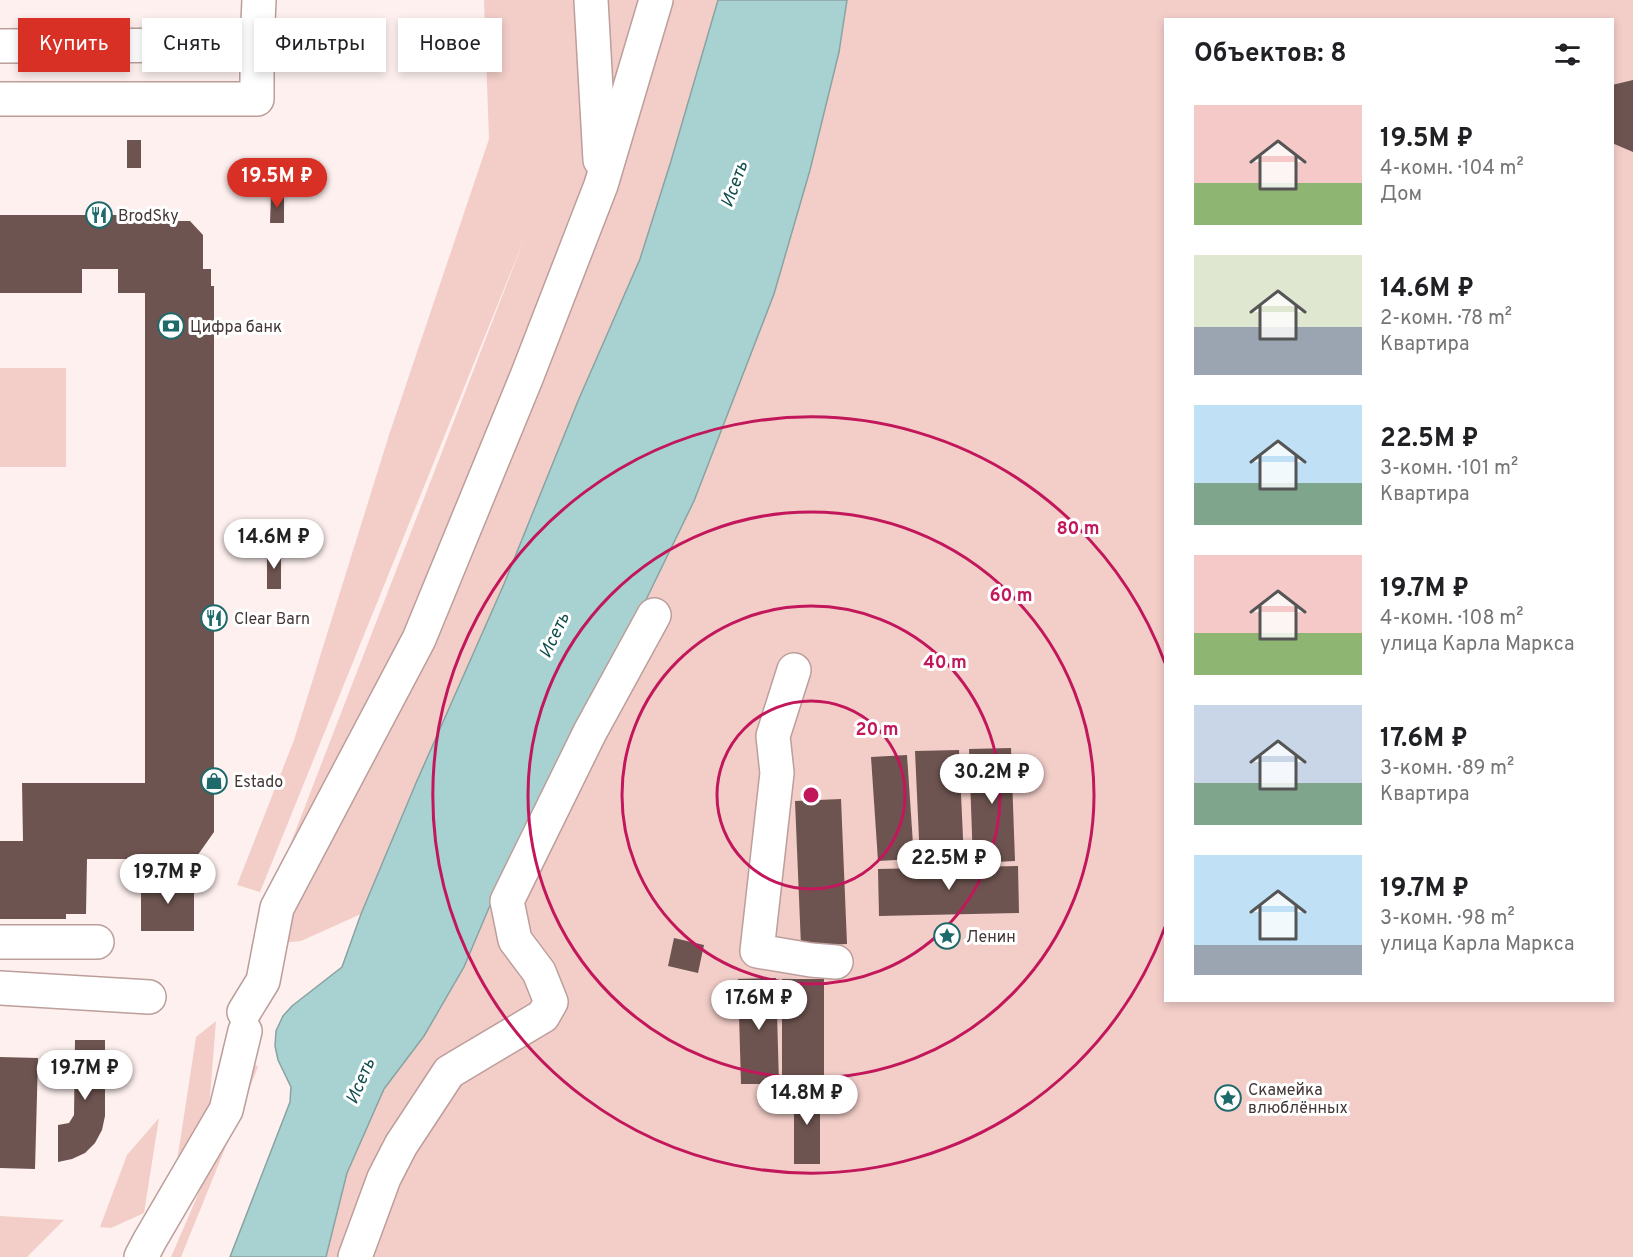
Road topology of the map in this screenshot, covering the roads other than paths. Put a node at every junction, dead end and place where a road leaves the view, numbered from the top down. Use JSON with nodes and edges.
{"nodes":[{"id":1,"x":259,"y":0,"type":"edge"},
{"id":2,"x":591,"y":0,"type":"edge"},
{"id":3,"x":656,"y":0,"type":"edge"},
{"id":4,"x":258,"y":18,"type":"edge"},
{"id":5,"x":254,"y":45,"type":"edge"},
{"id":6,"x":0,"y":46,"type":"edge"},
{"id":7,"x":258,"y":72,"type":"edge"},
{"id":8,"x":0,"y":99,"type":"edge"},
{"id":9,"x":601,"y":185,"type":"junction"},
{"id":10,"x":654,"y":615,"type":"dead end"},
{"id":11,"x":794,"y":670,"type":"dead end"},
{"id":12,"x":0,"y":942,"type":"edge"},
{"id":13,"x":97,"y":942,"type":"dead end"},
{"id":14,"x":836,"y":962,"type":"dead end"},
{"id":15,"x":0,"y":988,"type":"edge"},
{"id":16,"x":149,"y":997,"type":"dead end"},
{"id":17,"x":141,"y":1257,"type":"edge"},
{"id":18,"x":355,"y":1257,"type":"edge"}],
"edges":[{"from":1,"to":4,"type":"street"},
{"from":2,"to":9,"type":"street"},
{"from":3,"to":9,"type":"street"},
{"from":5,"to":6,"type":"street"},
{"from":7,"to":8,"type":"street"},
{"from":9,"to":17,"type":"street"},
{"from":10,"to":18,"type":"street"},
{"from":11,"to":14,"type":"street"},
{"from":12,"to":13,"type":"street"},
{"from":15,"to":16,"type":"street"}]}
